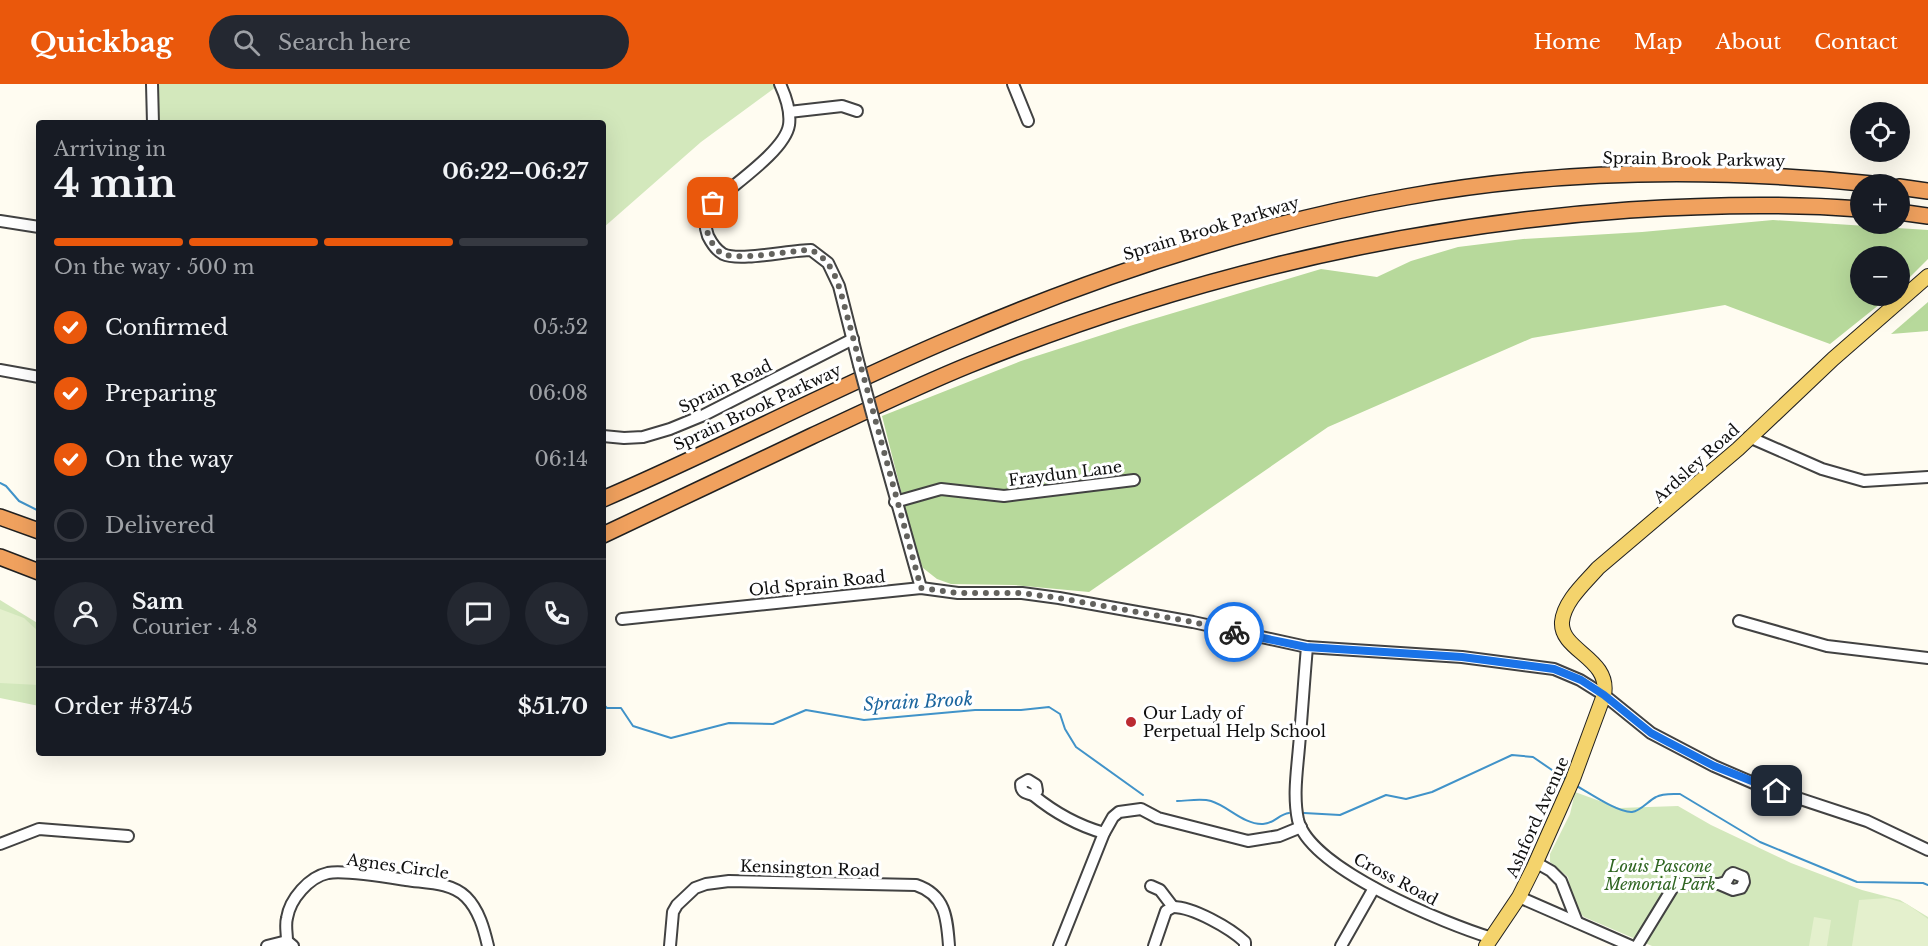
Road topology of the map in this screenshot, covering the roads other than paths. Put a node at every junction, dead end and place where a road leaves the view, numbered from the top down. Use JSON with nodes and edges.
{"nodes":[{"id":1,"x":152,"y":84,"type":"edge"},
{"id":2,"x":780,"y":84,"type":"edge"},
{"id":3,"x":1013,"y":84,"type":"edge"},
{"id":4,"x":857,"y":111,"type":"dead end"},
{"id":5,"x":789,"y":112,"type":"junction"},
{"id":6,"x":153,"y":120,"type":"edge"},
{"id":7,"x":1028,"y":121,"type":"dead end"},
{"id":8,"x":1850,"y":182,"type":"edge"},
{"id":9,"x":1910,"y":189,"type":"edge"},
{"id":10,"x":1928,"y":191,"type":"edge"},
{"id":11,"x":1850,"y":209,"type":"edge"},
{"id":12,"x":1910,"y":214,"type":"edge"},
{"id":13,"x":1928,"y":216,"type":"edge"},
{"id":14,"x":0,"y":221,"type":"edge"},
{"id":15,"x":36,"y":227,"type":"edge"},
{"id":16,"x":1928,"y":276,"type":"edge"},
{"id":17,"x":853,"y":339,"type":"junction"},
{"id":18,"x":0,"y":370,"type":"edge"},
{"id":19,"x":36,"y":376,"type":"edge"},
{"id":20,"x":606,"y":436,"type":"edge"},
{"id":21,"x":1749,"y":437,"type":"junction"},
{"id":22,"x":1928,"y":477,"type":"edge"},
{"id":23,"x":1134,"y":480,"type":"dead end"},
{"id":24,"x":606,"y":498,"type":"edge"},
{"id":25,"x":895,"y":502,"type":"junction"},
{"id":26,"x":0,"y":517,"type":"edge"},
{"id":27,"x":36,"y":530,"type":"edge"},
{"id":28,"x":606,"y":534,"type":"edge"},
{"id":29,"x":0,"y":557,"type":"edge"},
{"id":30,"x":36,"y":571,"type":"edge"},
{"id":31,"x":921,"y":588,"type":"junction"},
{"id":32,"x":622,"y":619,"type":"dead end"},
{"id":33,"x":1739,"y":621,"type":"dead end"},
{"id":34,"x":1306,"y":647,"type":"junction"},
{"id":35,"x":1928,"y":658,"type":"edge"},
{"id":36,"x":1604,"y":695,"type":"junction"},
{"id":37,"x":1033,"y":795,"type":"dead end"},
{"id":38,"x":1301,"y":827,"type":"junction"},
{"id":39,"x":1104,"y":833,"type":"junction"},
{"id":40,"x":128,"y":836,"type":"dead end"},
{"id":41,"x":0,"y":844,"type":"edge"},
{"id":42,"x":1928,"y":850,"type":"edge"},
{"id":43,"x":1535,"y":862,"type":"junction"},
{"id":44,"x":1719,"y":884,"type":"dead end"},
{"id":45,"x":1151,"y":886,"type":"dead end"},
{"id":46,"x":1374,"y":888,"type":"junction"},
{"id":47,"x":1564,"y":892,"type":"junction"},
{"id":48,"x":1519,"y":897,"type":"junction"},
{"id":49,"x":1173,"y":907,"type":"junction"},
{"id":50,"x":1551,"y":910,"type":"junction"},
{"id":51,"x":1577,"y":922,"type":"junction"},
{"id":52,"x":1489,"y":942,"type":"edge"},
{"id":53,"x":290,"y":943,"type":"edge"},
{"id":54,"x":267,"y":946,"type":"edge"},
{"id":55,"x":488,"y":946,"type":"edge"},
{"id":56,"x":670,"y":946,"type":"edge"},
{"id":57,"x":949,"y":946,"type":"edge"},
{"id":58,"x":1059,"y":946,"type":"edge"},
{"id":59,"x":1154,"y":946,"type":"edge"},
{"id":60,"x":1245,"y":946,"type":"edge"},
{"id":61,"x":1341,"y":946,"type":"edge"},
{"id":62,"x":1631,"y":946,"type":"edge"},
{"id":63,"x":1637,"y":946,"type":"edge"}],
"edges":[{"from":1,"to":6,"type":"street"},
{"from":2,"to":5,"type":"street"},
{"from":3,"to":7,"type":"street"},
{"from":4,"to":5,"type":"street"},
{"from":5,"to":17,"type":"street"},
{"from":8,"to":24,"type":"highway","name":"Sprain Brook Parkway"},
{"from":9,"to":10,"type":"highway"},
{"from":11,"to":28,"type":"highway"},
{"from":12,"to":13,"type":"highway"},
{"from":14,"to":15,"type":"street"},
{"from":16,"to":21,"type":"main road","name":"Ardsley Road"},
{"from":17,"to":20,"type":"street","name":"Sprain Road"},
{"from":17,"to":25,"type":"street","bridge":true},
{"from":18,"to":19,"type":"street"},
{"from":21,"to":22,"type":"street"},
{"from":21,"to":36,"type":"main road","name":"Ardsley Road"},
{"from":23,"to":25,"type":"street","name":"Fraydun Lane"},
{"from":25,"to":31,"type":"street"},
{"from":26,"to":27,"type":"highway"},
{"from":29,"to":30,"type":"highway"},
{"from":31,"to":32,"type":"street","name":"Old Sprain Road"},
{"from":31,"to":34,"type":"street","name":"Old Sprain Road"},
{"from":33,"to":35,"type":"street"},
{"from":34,"to":36,"type":"street","name":"Old Sprain Road"},
{"from":34,"to":38,"type":"street","name":"Cross Road"},
{"from":36,"to":42,"type":"street","name":"Old Sprain Road"},
{"from":36,"to":43,"type":"main road","name":"Ashford Avenue"},
{"from":37,"to":39,"type":"street"},
{"from":38,"to":39,"type":"street"},
{"from":38,"to":46,"type":"street","name":"Cross Road"},
{"from":39,"to":58,"type":"street"},
{"from":40,"to":41,"type":"street"},
{"from":43,"to":47,"type":"street"},
{"from":43,"to":48,"type":"main road","name":"Ashford Avenue"},
{"from":44,"to":63,"type":"street"},
{"from":45,"to":49,"type":"street"},
{"from":46,"to":52,"type":"street","name":"Cross Road"},
{"from":46,"to":61,"type":"street"},
{"from":47,"to":50,"type":"street"},
{"from":47,"to":51,"type":"street"},
{"from":48,"to":50,"type":"street"},
{"from":48,"to":52,"type":"main road","name":"Ashford Avenue"},
{"from":49,"to":59,"type":"street"},
{"from":49,"to":60,"type":"street"},
{"from":50,"to":51,"type":"street"},
{"from":51,"to":62,"type":"street"},
{"from":53,"to":54,"type":"street"},
{"from":53,"to":55,"type":"street","name":"Agnes Circle"},
{"from":56,"to":57,"type":"street","name":"Kensington Road"}]}
